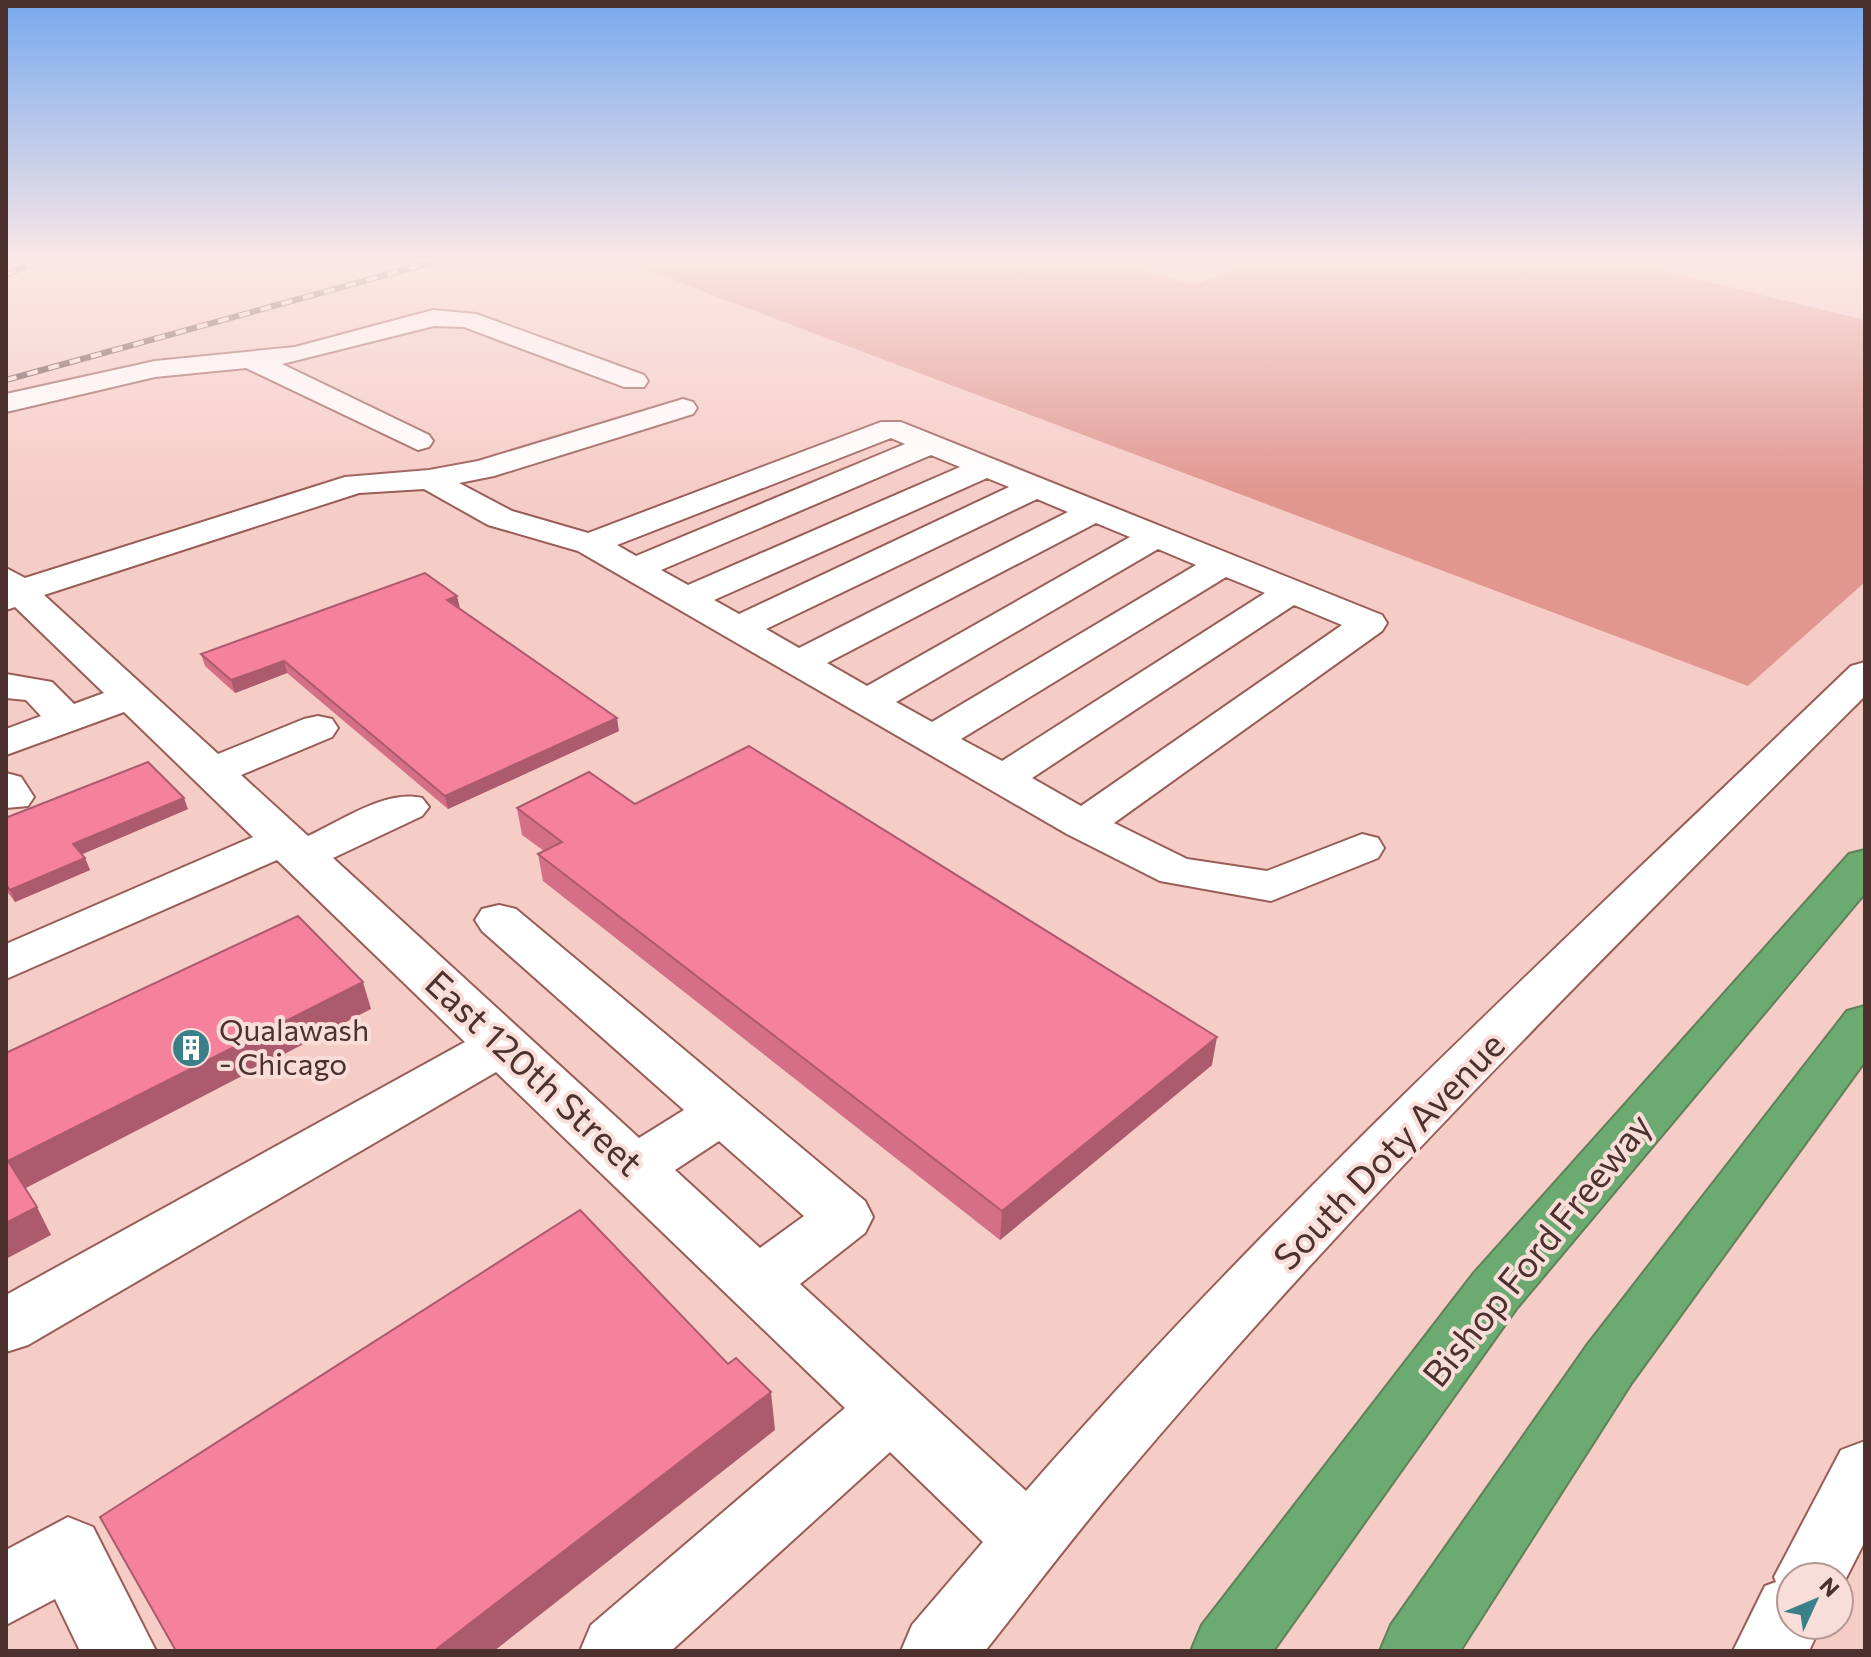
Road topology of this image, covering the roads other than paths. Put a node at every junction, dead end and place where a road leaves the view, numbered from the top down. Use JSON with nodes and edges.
{"nodes":[{"id":1,"x":361,"y":337,"type":"edge"},
{"id":2,"x":516,"y":337,"type":"edge"},
{"id":3,"x":253,"y":361,"type":"junction"},
{"id":4,"x":634,"y":381,"type":"dead end"},
{"id":5,"x":6,"y":403,"type":"edge"},
{"id":6,"x":683,"y":408,"type":"dead end"},
{"id":7,"x":418,"y":441,"type":"dead end"},
{"id":8,"x":931,"y":444,"type":"junction"},
{"id":9,"x":987,"y":467,"type":"junction"},
{"id":10,"x":429,"y":479,"type":"junction"},
{"id":11,"x":1036,"y":487,"type":"junction"},
{"id":12,"x":1094,"y":511,"type":"junction"},
{"id":13,"x":1156,"y":536,"type":"junction"},
{"id":14,"x":590,"y":544,"type":"junction"},
{"id":15,"x":1224,"y":563,"type":"junction"},
{"id":16,"x":634,"y":569,"type":"junction"},
{"id":17,"x":1292,"y":591,"type":"junction"},
{"id":18,"x":17,"y":594,"type":"edge"},
{"id":19,"x":687,"y":599,"type":"junction"},
{"id":20,"x":738,"y":628,"type":"junction"},
{"id":21,"x":798,"y":663,"type":"junction"},
{"id":22,"x":1865,"y":674,"type":"edge"},
{"id":23,"x":6,"y":686,"type":"edge"},
{"id":24,"x":131,"y":696,"type":"junction"},
{"id":25,"x":867,"y":702,"type":"junction"},
{"id":26,"x":68,"y":720,"type":"junction"},
{"id":27,"x":318,"y":728,"type":"dead end"},
{"id":28,"x":932,"y":739,"type":"junction"},
{"id":29,"x":6,"y":743,"type":"edge"},
{"id":30,"x":211,"y":772,"type":"junction"},
{"id":31,"x":1003,"y":779,"type":"junction"},
{"id":32,"x":407,"y":807,"type":"dead end"},
{"id":33,"x":1083,"y":825,"type":"junction"},
{"id":34,"x":293,"y":848,"type":"junction"},
{"id":35,"x":1362,"y":848,"type":"dead end"},
{"id":36,"x":1865,"y":864,"type":"edge"},
{"id":37,"x":499,"y":920,"type":"dead end"},
{"id":38,"x":6,"y":963,"type":"edge"},
{"id":39,"x":1865,"y":1024,"type":"edge"},
{"id":40,"x":503,"y":1044,"type":"junction"},
{"id":41,"x":723,"y":1111,"type":"junction"},
{"id":42,"x":636,"y":1168,"type":"junction"},
{"id":43,"x":758,"y":1283,"type":"junction"},
{"id":44,"x":6,"y":1326,"type":"edge"},
{"id":45,"x":892,"y":1408,"type":"junction"},
{"id":46,"x":1865,"y":1472,"type":"edge"},
{"id":47,"x":1030,"y":1540,"type":"junction"},
{"id":48,"x":1818,"y":1561,"type":"edge"},
{"id":49,"x":6,"y":1590,"type":"edge"},
{"id":50,"x":119,"y":1651,"type":"edge"},
{"id":51,"x":617,"y":1651,"type":"edge"},
{"id":52,"x":938,"y":1651,"type":"edge"},
{"id":53,"x":1228,"y":1651,"type":"edge"},
{"id":54,"x":1417,"y":1651,"type":"edge"}],
"edges":[{"from":1,"to":3,"type":"street"},
{"from":2,"to":4,"type":"street"},
{"from":3,"to":5,"type":"street"},
{"from":3,"to":7,"type":"street"},
{"from":6,"to":10,"type":"street"},
{"from":8,"to":9,"type":"street"},
{"from":8,"to":14,"type":"street"},
{"from":8,"to":16,"type":"street"},
{"from":9,"to":11,"type":"street"},
{"from":9,"to":19,"type":"street"},
{"from":10,"to":14,"type":"street"},
{"from":10,"to":18,"type":"street"},
{"from":11,"to":12,"type":"street"},
{"from":11,"to":20,"type":"street"},
{"from":12,"to":13,"type":"street"},
{"from":12,"to":21,"type":"street"},
{"from":13,"to":15,"type":"street"},
{"from":13,"to":25,"type":"street"},
{"from":14,"to":16,"type":"street"},
{"from":15,"to":17,"type":"street"},
{"from":15,"to":28,"type":"street"},
{"from":16,"to":19,"type":"street"},
{"from":17,"to":31,"type":"street"},
{"from":17,"to":33,"type":"street"},
{"from":18,"to":24,"type":"street","name":"East 120th Street"},
{"from":19,"to":20,"type":"street"},
{"from":20,"to":21,"type":"street"},
{"from":21,"to":25,"type":"street"},
{"from":22,"to":47,"type":"street","name":"South Doty Avenue"},
{"from":23,"to":26,"type":"street"},
{"from":24,"to":26,"type":"street"},
{"from":24,"to":30,"type":"street","name":"East 120th Street"},
{"from":25,"to":28,"type":"street"},
{"from":26,"to":29,"type":"street"},
{"from":27,"to":30,"type":"street"},
{"from":28,"to":31,"type":"street"},
{"from":30,"to":34,"type":"street","name":"East 120th Street"},
{"from":31,"to":33,"type":"street"},
{"from":32,"to":34,"type":"street"},
{"from":33,"to":35,"type":"street"},
{"from":34,"to":38,"type":"street"},
{"from":34,"to":40,"type":"street","name":"East 120th Street"},
{"from":36,"to":53,"type":"highway","name":"Bishop Ford Freeway"},
{"from":37,"to":41,"type":"street"},
{"from":39,"to":54,"type":"highway"},
{"from":40,"to":42,"type":"street","name":"East 120th Street"},
{"from":40,"to":44,"type":"street"},
{"from":41,"to":42,"type":"street"},
{"from":41,"to":43,"type":"street"},
{"from":42,"to":43,"type":"street","name":"East 120th Street"},
{"from":43,"to":45,"type":"street","name":"East 120th Street"},
{"from":45,"to":47,"type":"street","name":"East 120th Street"},
{"from":45,"to":51,"type":"street"},
{"from":46,"to":48,"type":"street"},
{"from":47,"to":52,"type":"street","name":"South Doty Avenue"},
{"from":49,"to":50,"type":"street"}]}
